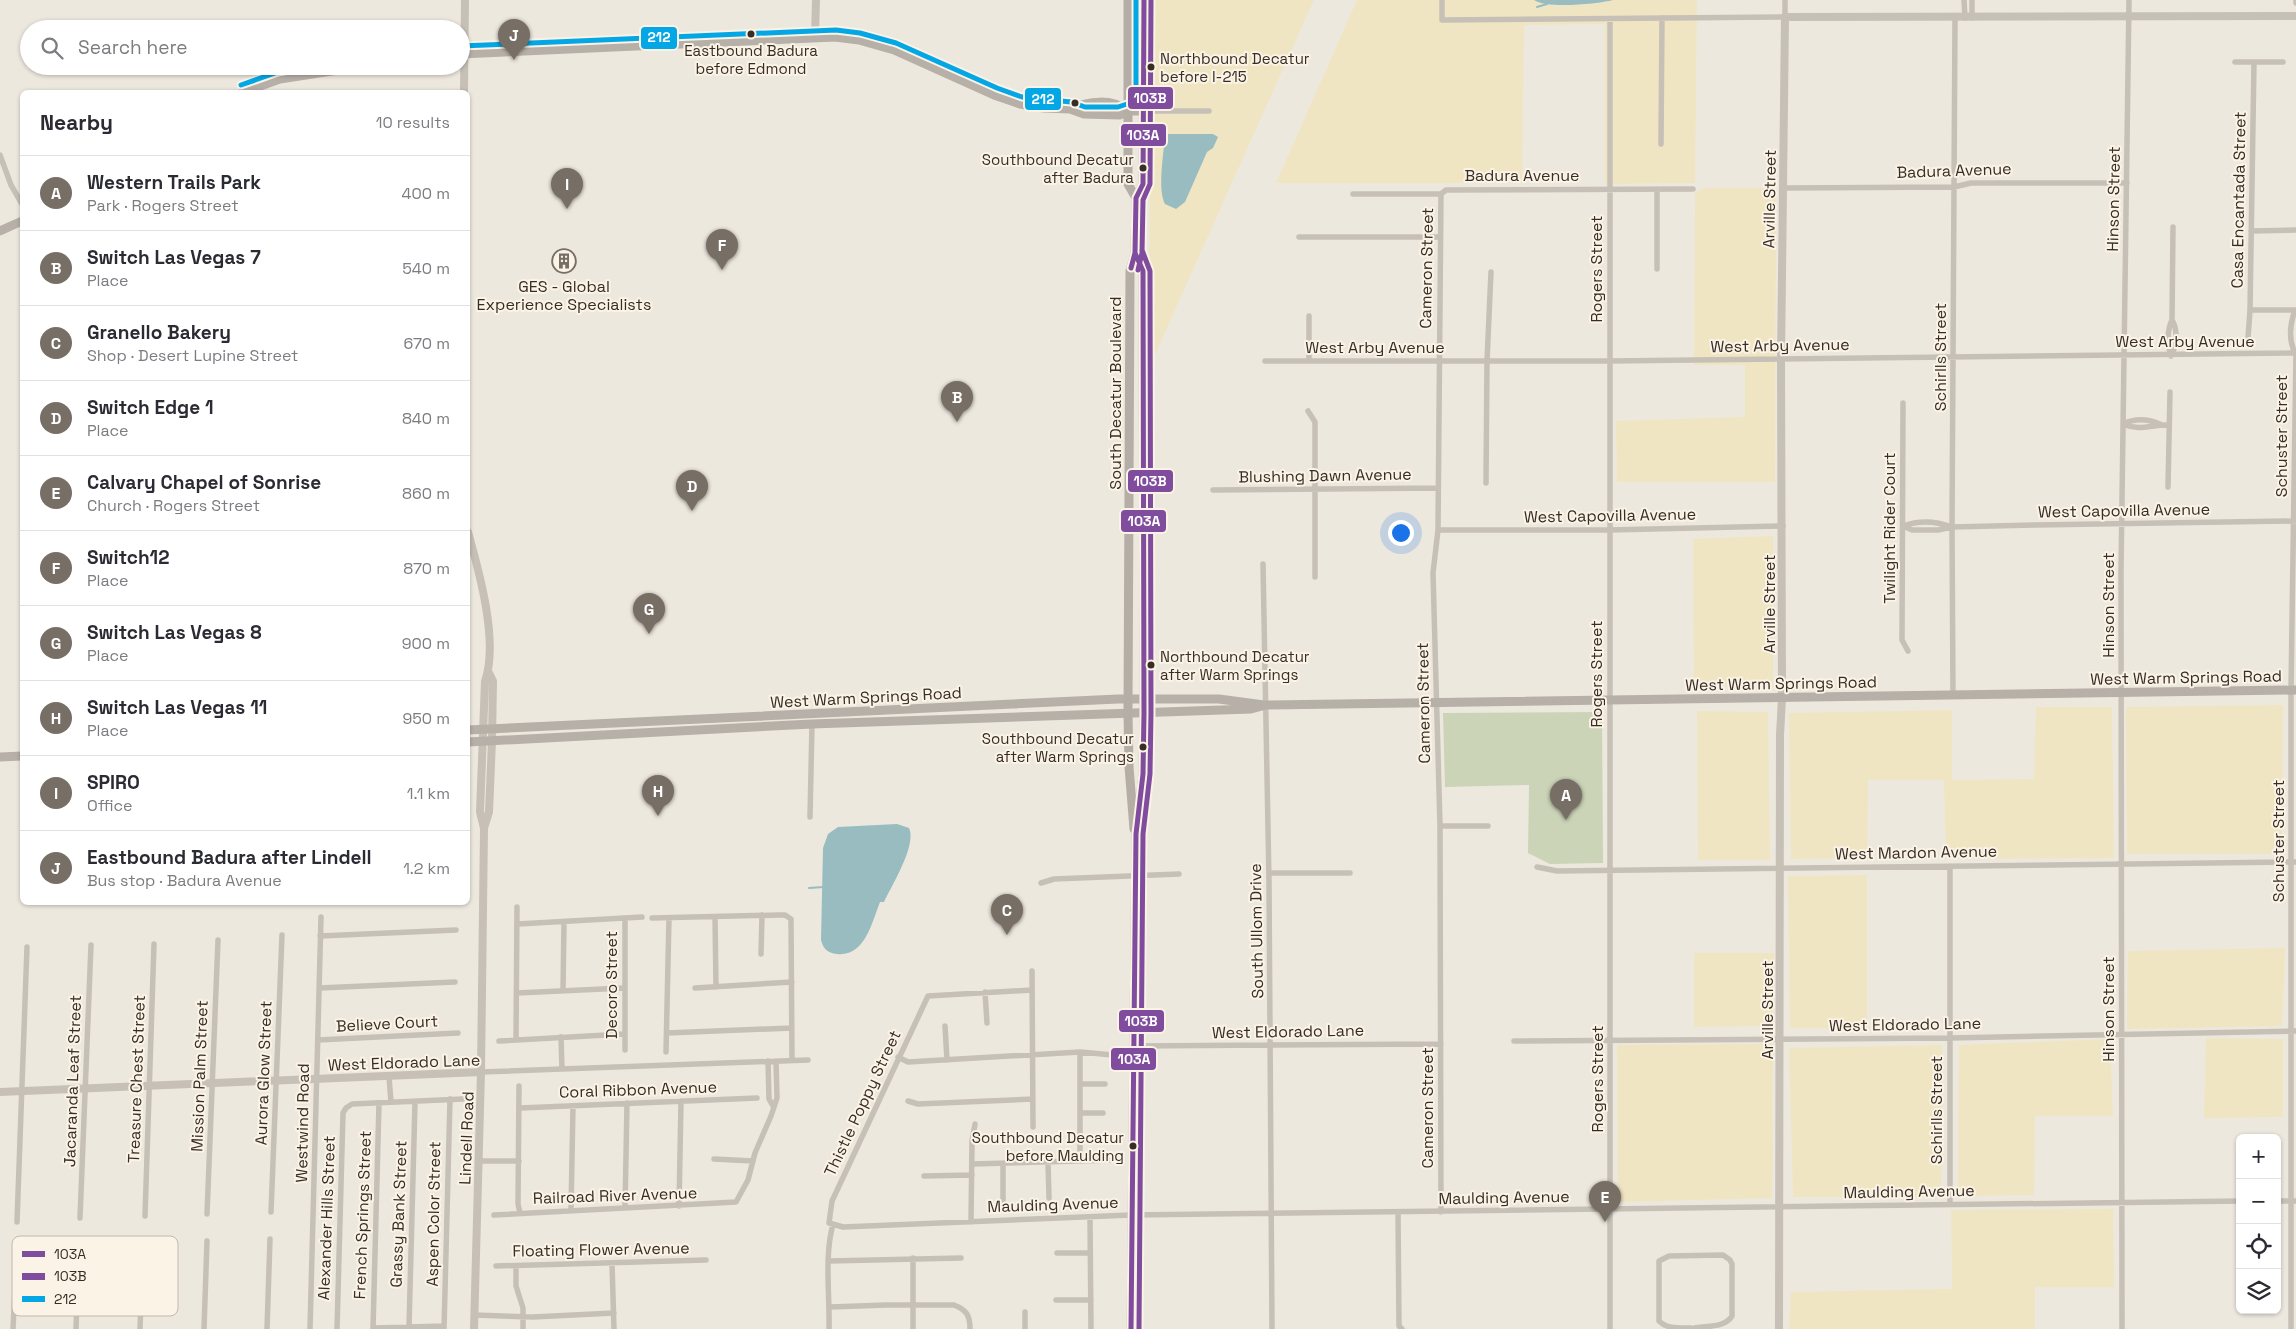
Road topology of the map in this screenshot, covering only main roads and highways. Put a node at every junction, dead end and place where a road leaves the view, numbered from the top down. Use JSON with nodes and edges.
{"nodes":[{"id":1,"x":1128,"y":0,"type":"edge"},
{"id":2,"x":1144,"y":0,"type":"edge"},
{"id":3,"x":470,"y":54,"type":"edge"},
{"id":4,"x":306,"y":75,"type":"edge"},
{"id":5,"x":250,"y":90,"type":"edge"},
{"id":6,"x":1128,"y":111,"type":"junction"},
{"id":7,"x":1143,"y":111,"type":"junction"},
{"id":8,"x":1136,"y":198,"type":"junction"},
{"id":9,"x":20,"y":222,"type":"edge"},
{"id":10,"x":0,"y":231,"type":"edge"},
{"id":11,"x":1135,"y":253,"type":"junction"},
{"id":12,"x":2294,"y":690,"type":"edge"},
{"id":13,"x":1128,"y":699,"type":"junction"},
{"id":14,"x":1144,"y":699,"type":"junction"},
{"id":15,"x":1266,"y":705,"type":"junction"},
{"id":16,"x":1128,"y":713,"type":"junction"},
{"id":17,"x":1144,"y":713,"type":"junction"},
{"id":18,"x":470,"y":730,"type":"edge"},
{"id":19,"x":470,"y":742,"type":"edge"},
{"id":20,"x":20,"y":756,"type":"edge"},
{"id":21,"x":0,"y":757,"type":"edge"},
{"id":22,"x":1136,"y":834,"type":"junction"},
{"id":23,"x":1131,"y":1329,"type":"edge"}],
"edges":[{"from":1,"to":6,"type":"main road","name":"South Decatur Boulevard"},
{"from":2,"to":7,"type":"main road","name":"South Decatur Boulevard"},
{"from":3,"to":6,"type":"main road"},
{"from":4,"to":5,"type":"main road"},
{"from":6,"to":7,"type":"main road"},
{"from":6,"to":8,"type":"main road","name":"South Decatur Boulevard"},
{"from":7,"to":8,"type":"main road","name":"South Decatur Boulevard"},
{"from":8,"to":11,"type":"main road","name":"South Decatur Boulevard"},
{"from":9,"to":10,"type":"main road"},
{"from":11,"to":13,"type":"main road","name":"South Decatur Boulevard"},
{"from":11,"to":14,"type":"main road","name":"South Decatur Boulevard"},
{"from":12,"to":15,"type":"main road","name":"West Warm Springs Road"},
{"from":13,"to":14,"type":"main road","name":"West Warm Springs Road"},
{"from":13,"to":16,"type":"main road","name":"South Decatur Boulevard"},
{"from":13,"to":18,"type":"main road","name":"West Warm Springs Road"},
{"from":14,"to":15,"type":"main road","name":"West Warm Springs Road"},
{"from":14,"to":17,"type":"main road","name":"South Decatur Boulevard"},
{"from":15,"to":17,"type":"main road","name":"West Warm Springs Road"},
{"from":16,"to":17,"type":"main road","name":"West Warm Springs Road"},
{"from":16,"to":19,"type":"main road","name":"West Warm Springs Road"},
{"from":16,"to":22,"type":"main road","name":"South Decatur Boulevard"},
{"from":17,"to":22,"type":"main road","name":"South Decatur Boulevard"},
{"from":20,"to":21,"type":"main road"},
{"from":22,"to":23,"type":"main road","name":"South Decatur Boulevard"}]}
